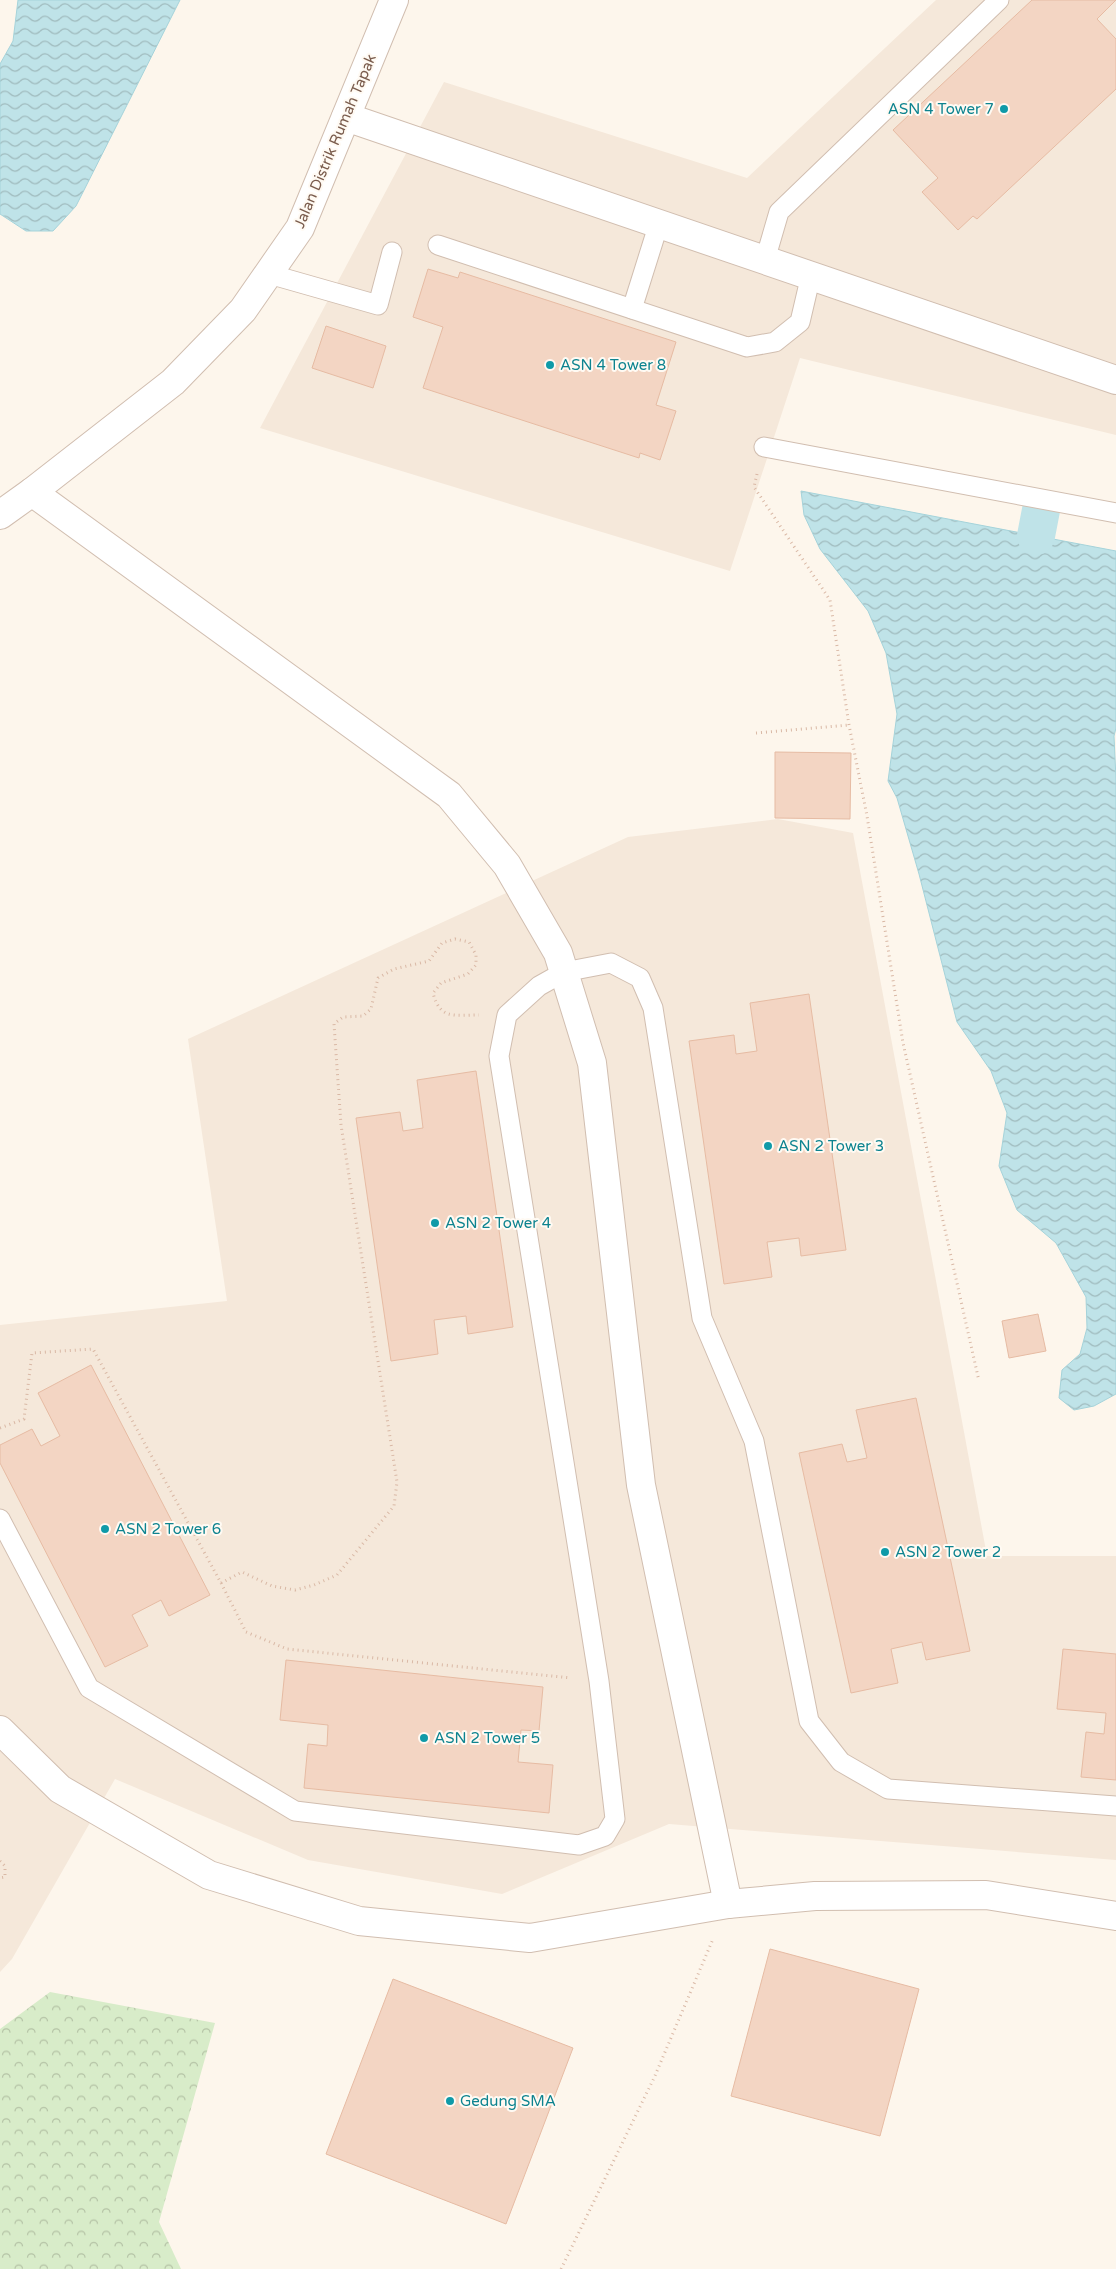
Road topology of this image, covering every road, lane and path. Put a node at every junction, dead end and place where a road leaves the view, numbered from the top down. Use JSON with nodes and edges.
{"nodes":[{"id":1,"x":394,"y":0,"type":"edge"},
{"id":2,"x":999,"y":0,"type":"edge"},
{"id":3,"x":346,"y":117,"type":"junction"},
{"id":4,"x":659,"y":223,"type":"junction"},
{"id":5,"x":438,"y":245,"type":"dead end"},
{"id":6,"x":392,"y":252,"type":"dead end"},
{"id":7,"x":765,"y":260,"type":"junction"},
{"id":8,"x":269,"y":274,"type":"junction"},
{"id":9,"x":811,"y":275,"type":"junction"},
{"id":10,"x":632,"y":309,"type":"junction"},
{"id":11,"x":1116,"y":380,"type":"edge"},
{"id":12,"x":764,"y":447,"type":"joint"},
{"id":13,"x":32,"y":492,"type":"junction"},
{"id":14,"x":1116,"y":513,"type":"edge"},
{"id":15,"x":0,"y":515,"type":"edge"},
{"id":16,"x":848,"y":725,"type":"junction"},
{"id":17,"x":756,"y":733,"type":"dead end"},
{"id":18,"x":564,"y":972,"type":"junction"},
{"id":19,"x":507,"y":1015,"type":"junction"},
{"id":20,"x":979,"y":1381,"type":"dead end"},
{"id":21,"x":0,"y":1428,"type":"edge"},
{"id":22,"x":0,"y":1519,"type":"edge"},
{"id":23,"x":221,"y":1583,"type":"junction"},
{"id":24,"x":598,"y":1681,"type":"junction"},
{"id":25,"x":0,"y":1730,"type":"edge"},
{"id":26,"x":1116,"y":1806,"type":"edge"},
{"id":27,"x":0,"y":1860,"type":"edge"},
{"id":28,"x":0,"y":1878,"type":"edge"},
{"id":29,"x":728,"y":1904,"type":"junction"},
{"id":30,"x":1116,"y":1916,"type":"edge"},
{"id":31,"x":561,"y":2269,"type":"edge"}],
"edges":[{"from":1,"to":3,"type":"street","name":"Jalan Distrik Rumah Tapak"},
{"from":2,"to":7,"type":"lane"},
{"from":3,"to":4,"type":"street"},
{"from":3,"to":8,"type":"street","name":"Jalan Distrik Rumah Tapak"},
{"from":4,"to":7,"type":"street"},
{"from":4,"to":10,"type":"lane"},
{"from":5,"to":10,"type":"lane"},
{"from":6,"to":8,"type":"lane"},
{"from":7,"to":9,"type":"street"},
{"from":8,"to":13,"type":"street","name":"Jalan Distrik Rumah Tapak"},
{"from":9,"to":10,"type":"lane"},
{"from":9,"to":11,"type":"street"},
{"from":12,"to":14,"type":"lane"},
{"from":12,"to":16,"type":"path"},
{"from":13,"to":15,"type":"street","name":"Jalan Distrik Rumah Tapak"},
{"from":13,"to":18,"type":"street"},
{"from":16,"to":17,"type":"path"},
{"from":16,"to":20,"type":"path"},
{"from":18,"to":19,"type":"lane"},
{"from":18,"to":26,"type":"lane"},
{"from":18,"to":29,"type":"street"},
{"from":19,"to":23,"type":"path"},
{"from":19,"to":24,"type":"lane"},
{"from":21,"to":23,"type":"path"},
{"from":22,"to":24,"type":"lane"},
{"from":23,"to":24,"type":"path"},
{"from":25,"to":29,"type":"street"},
{"from":27,"to":28,"type":"path"},
{"from":29,"to":30,"type":"street"},
{"from":29,"to":31,"type":"path"}]}
